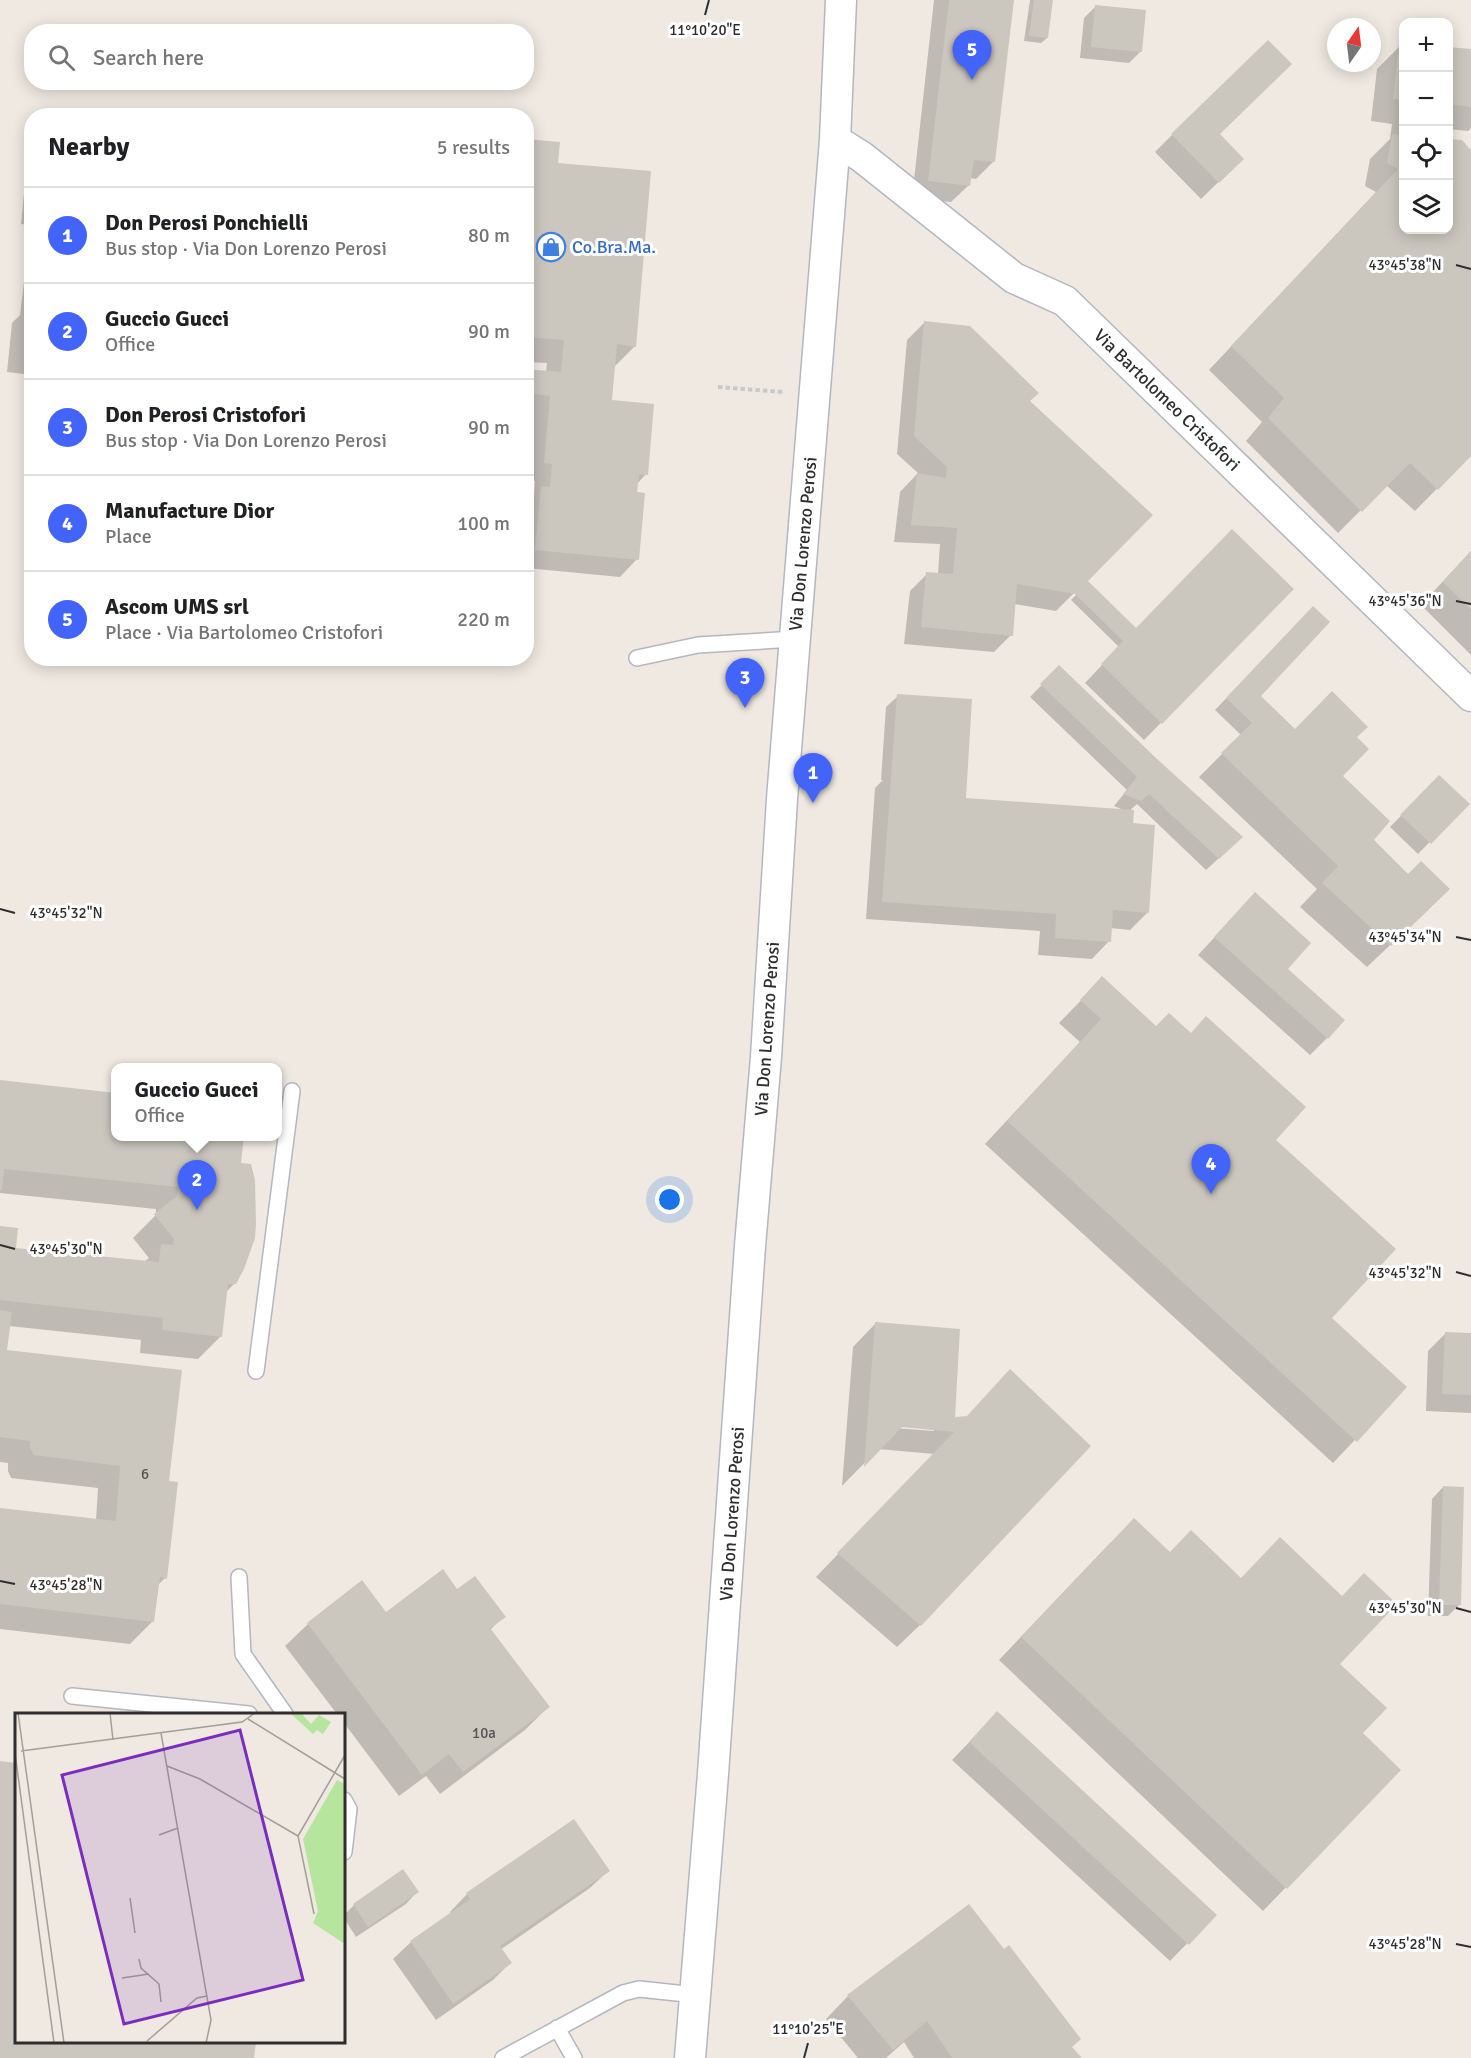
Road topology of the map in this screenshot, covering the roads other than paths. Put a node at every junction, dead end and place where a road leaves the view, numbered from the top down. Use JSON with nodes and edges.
{"nodes":[{"id":1,"x":841,"y":0,"type":"edge"},
{"id":2,"x":835,"y":140,"type":"junction"},
{"id":3,"x":795,"y":639,"type":"junction"},
{"id":4,"x":638,"y":658,"type":"dead end"},
{"id":5,"x":1471,"y":696,"type":"edge"},
{"id":6,"x":292,"y":1091,"type":"dead end"},
{"id":7,"x":256,"y":1371,"type":"dead end"},
{"id":8,"x":239,"y":1577,"type":"dead end"},
{"id":9,"x":72,"y":1696,"type":"dead end"},
{"id":10,"x":239,"y":1713,"type":"edge"},
{"id":11,"x":284,"y":1713,"type":"edge"},
{"id":12,"x":345,"y":1802,"type":"edge"},
{"id":13,"x":345,"y":1843,"type":"edge"},
{"id":14,"x":696,"y":1995,"type":"junction"},
{"id":15,"x":557,"y":2028,"type":"junction"},
{"id":16,"x":503,"y":2058,"type":"edge"},
{"id":17,"x":574,"y":2058,"type":"edge"},
{"id":18,"x":690,"y":2058,"type":"edge"}],
"edges":[{"from":1,"to":2,"type":"street","name":"Via Don Lorenzo Perosi"},
{"from":2,"to":3,"type":"street","name":"Via Don Lorenzo Perosi"},
{"from":2,"to":5,"type":"street","name":"Via Bartolomeo Cristofori"},
{"from":3,"to":4,"type":"lane"},
{"from":3,"to":14,"type":"street","name":"Via Don Lorenzo Perosi"},
{"from":6,"to":7,"type":"lane"},
{"from":8,"to":11,"type":"lane"},
{"from":9,"to":10,"type":"lane"},
{"from":12,"to":13,"type":"lane"},
{"from":14,"to":15,"type":"lane"},
{"from":14,"to":18,"type":"street","name":"Via Don Lorenzo Perosi"},
{"from":15,"to":16,"type":"lane"},
{"from":15,"to":17,"type":"lane"}]}
